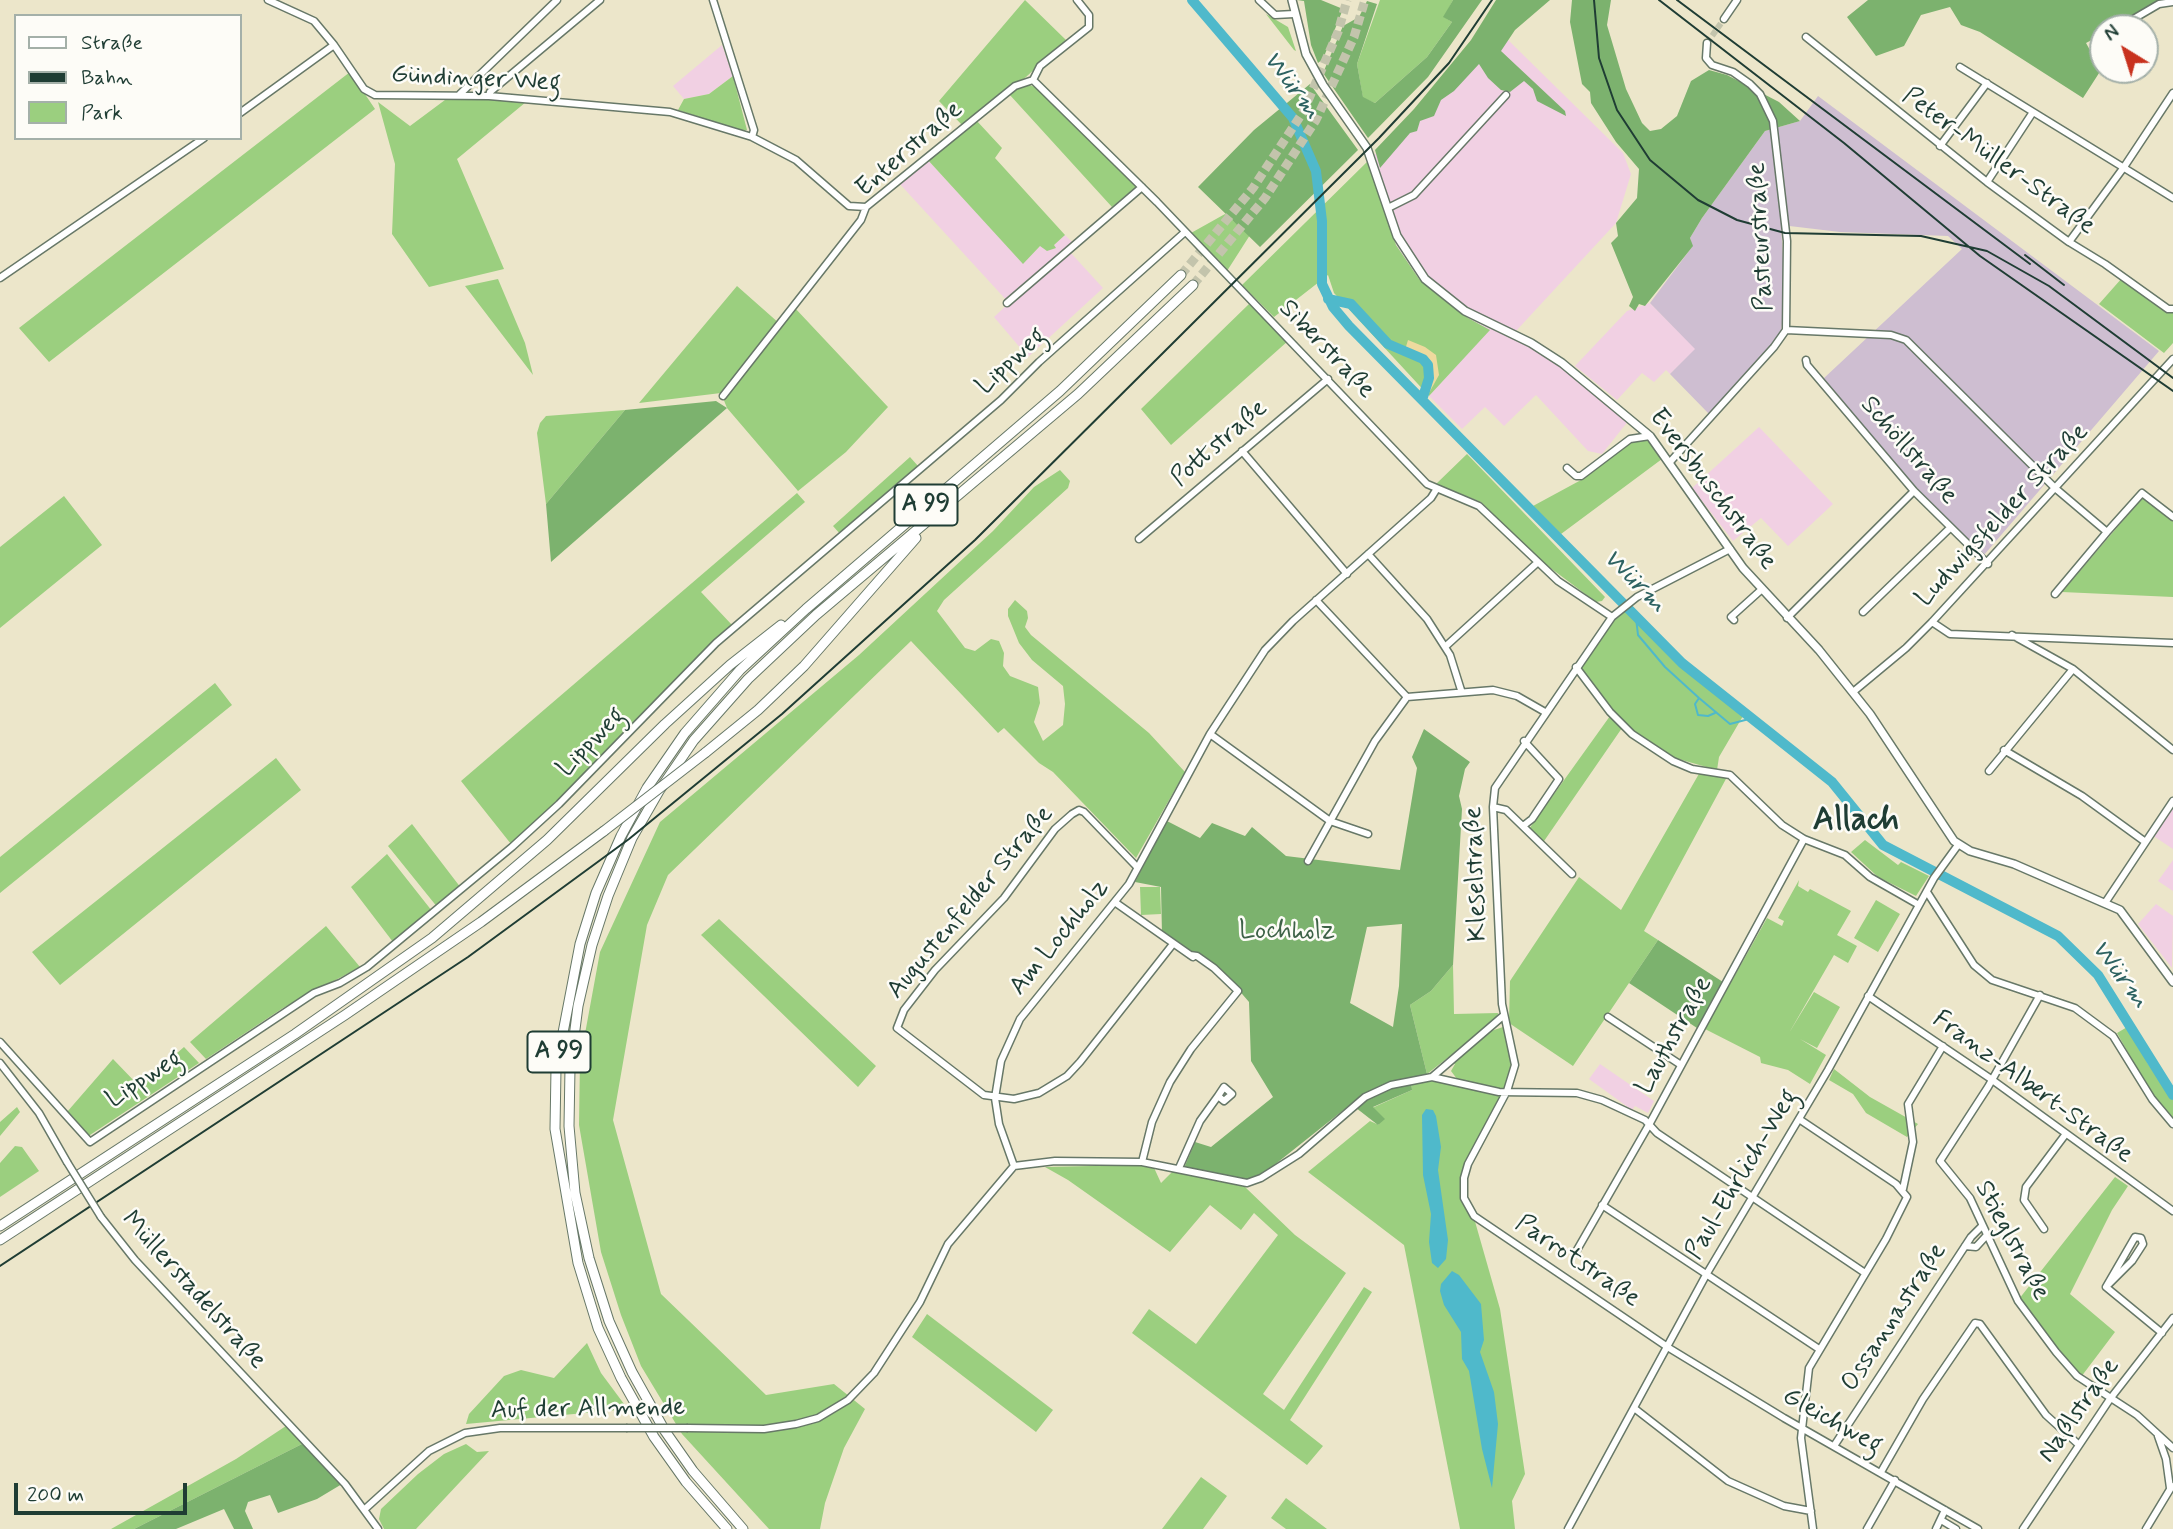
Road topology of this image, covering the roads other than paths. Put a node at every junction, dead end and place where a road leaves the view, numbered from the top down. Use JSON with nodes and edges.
{"nodes":[{"id":1,"x":268,"y":0,"type":"edge"},
{"id":2,"x":557,"y":0,"type":"edge"},
{"id":3,"x":600,"y":0,"type":"edge"},
{"id":4,"x":714,"y":0,"type":"edge"},
{"id":5,"x":1077,"y":0,"type":"edge"},
{"id":6,"x":1259,"y":0,"type":"edge"},
{"id":7,"x":1292,"y":0,"type":"edge"},
{"id":8,"x":1737,"y":0,"type":"edge"},
{"id":9,"x":2173,"y":2,"type":"edge"},
{"id":10,"x":1294,"y":14,"type":"junction"},
{"id":11,"x":2142,"y":14,"type":"edge"},
{"id":12,"x":1724,"y":19,"type":"tunnel mouth"},
{"id":13,"x":1806,"y":37,"type":"dead end"},
{"id":14,"x":1707,"y":43,"type":"dead end"},
{"id":15,"x":334,"y":46,"type":"junction"},
{"id":16,"x":1960,"y":67,"type":"dead end"},
{"id":17,"x":1033,"y":80,"type":"junction"},
{"id":18,"x":1987,"y":83,"type":"junction"},
{"id":19,"x":2173,"y":93,"type":"edge"},
{"id":20,"x":460,"y":94,"type":"junction"},
{"id":21,"x":1506,"y":95,"type":"dead end"},
{"id":22,"x":489,"y":96,"type":"junction"},
{"id":23,"x":242,"y":112,"type":"edge"},
{"id":24,"x":2033,"y":112,"type":"junction"},
{"id":25,"x":752,"y":137,"type":"junction"},
{"id":26,"x":201,"y":140,"type":"edge"},
{"id":27,"x":1940,"y":146,"type":"junction"},
{"id":28,"x":2124,"y":167,"type":"junction"},
{"id":29,"x":1987,"y":182,"type":"junction"},
{"id":30,"x":1142,"y":187,"type":"junction"},
{"id":31,"x":2173,"y":198,"type":"edge"},
{"id":32,"x":866,"y":207,"type":"junction"},
{"id":33,"x":1388,"y":208,"type":"junction"},
{"id":34,"x":1185,"y":232,"type":"junction"},
{"id":35,"x":2069,"y":242,"type":"junction"},
{"id":36,"x":1181,"y":275,"type":"tunnel mouth"},
{"id":37,"x":0,"y":278,"type":"edge"},
{"id":38,"x":1193,"y":285,"type":"tunnel mouth"},
{"id":39,"x":1007,"y":303,"type":"dead end"},
{"id":40,"x":2173,"y":309,"type":"edge"},
{"id":41,"x":1786,"y":330,"type":"junction"},
{"id":42,"x":2173,"y":359,"type":"edge"},
{"id":43,"x":1806,"y":360,"type":"dead end"},
{"id":44,"x":1328,"y":379,"type":"junction"},
{"id":45,"x":723,"y":396,"type":"dead end"},
{"id":46,"x":1650,"y":436,"type":"junction"},
{"id":47,"x":1242,"y":451,"type":"junction"},
{"id":48,"x":1670,"y":463,"type":"junction"},
{"id":49,"x":1567,"y":468,"type":"dead end"},
{"id":50,"x":2056,"y":488,"type":"junction"},
{"id":51,"x":1436,"y":490,"type":"junction"},
{"id":52,"x":1914,"y":491,"type":"junction"},
{"id":53,"x":2173,"y":517,"type":"edge"},
{"id":54,"x":929,"y":521,"type":"junction"},
{"id":55,"x":1950,"y":528,"type":"junction"},
{"id":56,"x":2107,"y":532,"type":"junction"},
{"id":57,"x":1139,"y":539,"type":"dead end"},
{"id":58,"x":1730,"y":549,"type":"junction"},
{"id":59,"x":1368,"y":554,"type":"junction"},
{"id":60,"x":1537,"y":563,"type":"junction"},
{"id":61,"x":1988,"y":564,"type":"junction"},
{"id":62,"x":1347,"y":574,"type":"junction"},
{"id":63,"x":1761,"y":590,"type":"junction"},
{"id":64,"x":2055,"y":594,"type":"dead end"},
{"id":65,"x":1316,"y":600,"type":"junction"},
{"id":66,"x":806,"y":609,"type":"junction"},
{"id":67,"x":1863,"y":612,"type":"dead end"},
{"id":68,"x":1612,"y":617,"type":"junction"},
{"id":69,"x":1787,"y":618,"type":"junction"},
{"id":70,"x":1734,"y":620,"type":"dead end"},
{"id":71,"x":1932,"y":622,"type":"junction"},
{"id":72,"x":2010,"y":635,"type":"junction"},
{"id":73,"x":2173,"y":643,"type":"edge"},
{"id":74,"x":1446,"y":646,"type":"junction"},
{"id":75,"x":1576,"y":667,"type":"junction"},
{"id":76,"x":2073,"y":669,"type":"junction"},
{"id":77,"x":1461,"y":690,"type":"junction"},
{"id":78,"x":1853,"y":692,"type":"junction"},
{"id":79,"x":1407,"y":697,"type":"junction"},
{"id":80,"x":1545,"y":712,"type":"junction"},
{"id":81,"x":1210,"y":734,"type":"junction"},
{"id":82,"x":1524,"y":741,"type":"junction"},
{"id":83,"x":2004,"y":750,"type":"junction"},
{"id":84,"x":2173,"y":750,"type":"edge"},
{"id":85,"x":1989,"y":771,"type":"dead end"},
{"id":86,"x":2173,"y":801,"type":"edge"},
{"id":87,"x":1493,"y":807,"type":"junction"},
{"id":88,"x":1330,"y":821,"type":"junction"},
{"id":89,"x":1523,"y":826,"type":"junction"},
{"id":90,"x":1368,"y":834,"type":"dead end"},
{"id":91,"x":1804,"y":839,"type":"junction"},
{"id":92,"x":2144,"y":841,"type":"junction"},
{"id":93,"x":1958,"y":845,"type":"junction"},
{"id":94,"x":1308,"y":861,"type":"dead end"},
{"id":95,"x":1137,"y":867,"type":"junction"},
{"id":96,"x":1572,"y":874,"type":"dead end"},
{"id":97,"x":1927,"y":892,"type":"junction"},
{"id":98,"x":1116,"y":903,"type":"junction"},
{"id":99,"x":2105,"y":903,"type":"junction"},
{"id":100,"x":1919,"y":905,"type":"junction"},
{"id":101,"x":1173,"y":944,"type":"junction"},
{"id":102,"x":2173,"y":982,"type":"edge"},
{"id":103,"x":2040,"y":995,"type":"junction"},
{"id":104,"x":1868,"y":996,"type":"junction"},
{"id":105,"x":1503,"y":1016,"type":"junction"},
{"id":106,"x":1608,"y":1017,"type":"dead end"},
{"id":107,"x":0,"y":1041,"type":"edge"},
{"id":108,"x":1943,"y":1046,"type":"junction"},
{"id":109,"x":0,"y":1063,"type":"edge"},
{"id":110,"x":1681,"y":1065,"type":"junction"},
{"id":111,"x":1432,"y":1077,"type":"junction"},
{"id":112,"x":1991,"y":1079,"type":"junction"},
{"id":113,"x":1507,"y":1091,"type":"junction"},
{"id":114,"x":1218,"y":1096,"type":"dead end"},
{"id":115,"x":995,"y":1098,"type":"junction"},
{"id":116,"x":1799,"y":1119,"type":"junction"},
{"id":117,"x":1650,"y":1124,"type":"junction"},
{"id":118,"x":2173,"y":1124,"type":"edge"},
{"id":119,"x":2065,"y":1135,"type":"junction"},
{"id":120,"x":1142,"y":1162,"type":"junction"},
{"id":121,"x":1014,"y":1166,"type":"junction"},
{"id":122,"x":1179,"y":1168,"type":"junction"},
{"id":123,"x":1904,"y":1191,"type":"junction"},
{"id":124,"x":1752,"y":1198,"type":"junction"},
{"id":125,"x":1466,"y":1205,"type":"joint"},
{"id":126,"x":1602,"y":1205,"type":"junction"},
{"id":127,"x":2173,"y":1211,"type":"edge"},
{"id":128,"x":0,"y":1226,"type":"edge"},
{"id":129,"x":1982,"y":1226,"type":"junction"},
{"id":130,"x":2045,"y":1228,"type":"dead end"},
{"id":131,"x":1987,"y":1235,"type":"junction"},
{"id":132,"x":0,"y":1240,"type":"edge"},
{"id":133,"x":1965,"y":1246,"type":"junction"},
{"id":134,"x":1577,"y":1250,"type":"dead end"},
{"id":135,"x":1865,"y":1273,"type":"junction"},
{"id":136,"x":1706,"y":1275,"type":"junction"},
{"id":137,"x":2106,"y":1287,"type":"junction"},
{"id":138,"x":2173,"y":1318,"type":"edge"},
{"id":139,"x":2162,"y":1332,"type":"junction"},
{"id":140,"x":1669,"y":1348,"type":"junction"},
{"id":141,"x":1819,"y":1349,"type":"junction"},
{"id":142,"x":2110,"y":1399,"type":"junction"},
{"id":143,"x":1634,"y":1408,"type":"junction"},
{"id":144,"x":1801,"y":1428,"type":"junction"},
{"id":145,"x":2157,"y":1433,"type":"junction"},
{"id":146,"x":2078,"y":1444,"type":"junction"},
{"id":147,"x":1835,"y":1446,"type":"junction"},
{"id":148,"x":2173,"y":1449,"type":"edge"},
{"id":149,"x":2166,"y":1459,"type":"junction"},
{"id":150,"x":1881,"y":1472,"type":"junction"},
{"id":151,"x":1895,"y":1480,"type":"junction"},
{"id":152,"x":2172,"y":1487,"type":"edge"},
{"id":153,"x":365,"y":1509,"type":"junction"},
{"id":154,"x":1945,"y":1510,"type":"junction"},
{"id":155,"x":1811,"y":1511,"type":"junction"},
{"id":156,"x":1941,"y":1520,"type":"junction"},
{"id":157,"x":378,"y":1529,"type":"edge"},
{"id":158,"x":727,"y":1529,"type":"edge"},
{"id":159,"x":743,"y":1529,"type":"edge"},
{"id":160,"x":1568,"y":1529,"type":"edge"},
{"id":161,"x":1813,"y":1529,"type":"edge"},
{"id":162,"x":1867,"y":1529,"type":"edge"},
{"id":163,"x":1936,"y":1529,"type":"edge"},
{"id":164,"x":1956,"y":1529,"type":"edge"},
{"id":165,"x":1978,"y":1529,"type":"edge"},
{"id":166,"x":2023,"y":1529,"type":"edge"},
{"id":167,"x":2146,"y":1529,"type":"edge"}],
"edges":[{"from":1,"to":15,"type":"street"},
{"from":2,"to":20,"type":"street"},
{"from":3,"to":22,"type":"street"},
{"from":4,"to":25,"type":"street"},
{"from":5,"to":17,"type":"street","name":"Enterstraße"},
{"from":6,"to":10,"type":"street"},
{"from":7,"to":10,"type":"main road","name":"Eversbuschstraße"},
{"from":8,"to":12,"type":"street"},
{"from":9,"to":11,"type":"street"},
{"from":10,"to":33,"type":"main road","name":"Eversbuschstraße"},
{"from":13,"to":27,"type":"street","name":"Peter-Müller-Straße"},
{"from":14,"to":41,"type":"street","name":"Pasteurstraße"},
{"from":15,"to":20,"type":"street","name":"Gündinger Weg"},
{"from":15,"to":23,"type":"street"},
{"from":16,"to":18,"type":"street"},
{"from":17,"to":30,"type":"street","name":"Siberstraße"},
{"from":17,"to":32,"type":"street","name":"Enterstraße"},
{"from":18,"to":24,"type":"street"},
{"from":18,"to":27,"type":"street"},
{"from":19,"to":28,"type":"street"},
{"from":20,"to":22,"type":"street","name":"Gündinger Weg"},
{"from":21,"to":33,"type":"street"},
{"from":22,"to":25,"type":"street","name":"Gündinger Weg"},
{"from":24,"to":28,"type":"street"},
{"from":24,"to":29,"type":"street"},
{"from":25,"to":32,"type":"street","name":"Gündinger Weg"},
{"from":26,"to":37,"type":"street"},
{"from":27,"to":29,"type":"street","name":"Peter-Müller-Straße"},
{"from":28,"to":31,"type":"street"},
{"from":28,"to":35,"type":"street"},
{"from":29,"to":35,"type":"street","name":"Peter-Müller-Straße"},
{"from":30,"to":34,"type":"street","name":"Siberstraße"},
{"from":30,"to":39,"type":"street"},
{"from":32,"to":45,"type":"street","name":"Enterstraße"},
{"from":33,"to":46,"type":"main road","name":"Eversbuschstraße"},
{"from":34,"to":44,"type":"street","name":"Siberstraße"},
{"from":34,"to":107,"type":"street","name":"Lippweg"},
{"from":35,"to":40,"type":"street","name":"Peter-Müller-Straße"},
{"from":36,"to":66,"type":"highway","number":"A 99"},
{"from":38,"to":54,"type":"highway","number":"A 99"},
{"from":41,"to":48,"type":"street","name":"Pasteurstraße"},
{"from":41,"to":50,"type":"street"},
{"from":42,"to":50,"type":"street","name":"Ludwigsfelder Straße"},
{"from":43,"to":52,"type":"street","name":"Schöllstraße"},
{"from":44,"to":47,"type":"street","name":"Pottstraße"},
{"from":44,"to":51,"type":"street","name":"Siberstraße"},
{"from":46,"to":48,"type":"main road","name":"Eversbuschstraße"},
{"from":46,"to":49,"type":"street"},
{"from":47,"to":57,"type":"street","name":"Pottstraße"},
{"from":47,"to":62,"type":"street"},
{"from":48,"to":58,"type":"main road","name":"Eversbuschstraße"},
{"from":50,"to":56,"type":"street"},
{"from":50,"to":61,"type":"street","name":"Ludwigsfelder Straße"},
{"from":51,"to":59,"type":"street","name":"Am Lochholz"},
{"from":51,"to":60,"type":"street","name":"Siberstraße"},
{"from":52,"to":55,"type":"street","name":"Schöllstraße"},
{"from":52,"to":69,"type":"street"},
{"from":53,"to":56,"type":"street"},
{"from":54,"to":132,"type":"highway","number":"A 99","bridge":true},
{"from":54,"to":159,"type":"highway","number":"A 99"},
{"from":55,"to":61,"type":"street","name":"Schöllstraße"},
{"from":55,"to":67,"type":"street"},
{"from":56,"to":64,"type":"street"},
{"from":58,"to":63,"type":"main road","name":"Eversbuschstraße"},
{"from":58,"to":68,"type":"street","name":"Kleselstraße"},
{"from":59,"to":62,"type":"street","name":"Am Lochholz"},
{"from":59,"to":74,"type":"street"},
{"from":60,"to":68,"type":"street","name":"Siberstraße"},
{"from":60,"to":74,"type":"street"},
{"from":61,"to":71,"type":"street","name":"Ludwigsfelder Straße"},
{"from":62,"to":65,"type":"street","name":"Am Lochholz"},
{"from":63,"to":69,"type":"main road","name":"Eversbuschstraße"},
{"from":63,"to":70,"type":"street"},
{"from":65,"to":79,"type":"street"},
{"from":65,"to":81,"type":"street","name":"Am Lochholz"},
{"from":66,"to":128,"type":"highway","number":"A 99"},
{"from":66,"to":158,"type":"highway","number":"A 99"},
{"from":68,"to":75,"type":"street","name":"Kleselstraße"},
{"from":69,"to":78,"type":"main road","name":"Eversbuschstraße"},
{"from":71,"to":72,"type":"street"},
{"from":71,"to":78,"type":"street","name":"Ludwigsfelder Straße"},
{"from":72,"to":73,"type":"street"},
{"from":72,"to":76,"type":"street"},
{"from":74,"to":77,"type":"street"},
{"from":75,"to":80,"type":"street","name":"Kleselstraße"},
{"from":75,"to":91,"type":"street"},
{"from":76,"to":83,"type":"street"},
{"from":76,"to":84,"type":"street"},
{"from":77,"to":79,"type":"street"},
{"from":77,"to":80,"type":"street"},
{"from":78,"to":93,"type":"main road","name":"Eversbuschstraße"},
{"from":79,"to":88,"type":"street"},
{"from":80,"to":82,"type":"street","name":"Kleselstraße"},
{"from":81,"to":88,"type":"street"},
{"from":81,"to":95,"type":"street","name":"Am Lochholz"},
{"from":82,"to":87,"type":"street","name":"Kleselstraße"},
{"from":82,"to":89,"type":"street"},
{"from":83,"to":85,"type":"street"},
{"from":83,"to":92,"type":"street"},
{"from":86,"to":92,"type":"street"},
{"from":87,"to":89,"type":"street"},
{"from":87,"to":105,"type":"street","name":"Kleselstraße"},
{"from":88,"to":90,"type":"street"},
{"from":88,"to":94,"type":"street"},
{"from":89,"to":96,"type":"street"},
{"from":91,"to":100,"type":"street"},
{"from":91,"to":110,"type":"street","name":"Lauthstraße"},
{"from":92,"to":99,"type":"street"},
{"from":93,"to":97,"type":"street","name":"Paul-Ehrlich-Weg"},
{"from":93,"to":99,"type":"main road"},
{"from":95,"to":98,"type":"street","name":"Am Lochholz"},
{"from":95,"to":115,"type":"street","name":"Augustenfelder Straße"},
{"from":97,"to":100,"type":"street","name":"Paul-Ehrlich-Weg"},
{"from":97,"to":103,"type":"street"},
{"from":98,"to":101,"type":"street"},
{"from":98,"to":115,"type":"street","name":"Am Lochholz"},
{"from":99,"to":102,"type":"main road"},
{"from":100,"to":104,"type":"street","name":"Paul-Ehrlich-Weg"},
{"from":101,"to":115,"type":"street"},
{"from":101,"to":120,"type":"street"},
{"from":103,"to":112,"type":"street"},
{"from":103,"to":118,"type":"street"},
{"from":104,"to":108,"type":"street","name":"Franz-Albert-Straße"},
{"from":104,"to":116,"type":"street","name":"Paul-Ehrlich-Weg"},
{"from":105,"to":111,"type":"street"},
{"from":105,"to":113,"type":"street","name":"Kleselstraße"},
{"from":106,"to":110,"type":"street"},
{"from":108,"to":112,"type":"street","name":"Franz-Albert-Straße"},
{"from":108,"to":123,"type":"street"},
{"from":109,"to":153,"type":"street","name":"Müllerstadelstraße","bridge":true},
{"from":110,"to":117,"type":"street","name":"Lauthstraße"},
{"from":111,"to":113,"type":"street"},
{"from":111,"to":122,"type":"street"},
{"from":112,"to":119,"type":"street","name":"Franz-Albert-Straße"},
{"from":112,"to":129,"type":"street","name":"Stieglstraße"},
{"from":113,"to":117,"type":"street"},
{"from":113,"to":125,"type":"street","name":"Kleselstraße"},
{"from":114,"to":122,"type":"street"},
{"from":115,"to":121,"type":"street","name":"Am Lochholz"},
{"from":116,"to":123,"type":"street"},
{"from":116,"to":124,"type":"street","name":"Paul-Ehrlich-Weg"},
{"from":117,"to":124,"type":"street"},
{"from":117,"to":126,"type":"street","name":"Lauthstraße"},
{"from":119,"to":127,"type":"street","name":"Franz-Albert-Straße"},
{"from":119,"to":130,"type":"street"},
{"from":120,"to":121,"type":"street"},
{"from":120,"to":122,"type":"street"},
{"from":121,"to":153,"type":"street","name":"Auf der Allmende","bridge":true},
{"from":123,"to":135,"type":"street"},
{"from":124,"to":135,"type":"street"},
{"from":124,"to":136,"type":"street","name":"Paul-Ehrlich-Weg"},
{"from":125,"to":140,"type":"street","name":"Parrotstraße"},
{"from":126,"to":134,"type":"street","name":"Lauthstraße"},
{"from":126,"to":136,"type":"street"},
{"from":129,"to":131,"type":"street","name":"Stieglstraße"},
{"from":129,"to":133,"type":"street","name":"Ossannastraße"},
{"from":131,"to":133,"type":"street","name":"Ossannastraße"},
{"from":131,"to":142,"type":"street","name":"Stieglstraße"},
{"from":133,"to":147,"type":"street","name":"Ossannastraße"},
{"from":135,"to":141,"type":"street"},
{"from":136,"to":140,"type":"street","name":"Paul-Ehrlich-Weg"},
{"from":136,"to":141,"type":"street"},
{"from":137,"to":137,"type":"street"},
{"from":137,"to":139,"type":"street"},
{"from":138,"to":139,"type":"street","name":"Naßlstraße"},
{"from":139,"to":142,"type":"street","name":"Naßlstraße"},
{"from":140,"to":143,"type":"street","name":"Paul-Ehrlich-Weg"},
{"from":140,"to":144,"type":"street","name":"Gleichweg"},
{"from":141,"to":144,"type":"street"},
{"from":142,"to":145,"type":"street","name":"Stieglstraße"},
{"from":142,"to":146,"type":"street","name":"Naßlstraße"},
{"from":143,"to":155,"type":"street"},
{"from":143,"to":160,"type":"street","name":"Paul-Ehrlich-Weg"},
{"from":144,"to":147,"type":"street","name":"Gleichweg"},
{"from":144,"to":155,"type":"street"},
{"from":145,"to":148,"type":"street","name":"Stieglstraße"},
{"from":145,"to":149,"type":"street"},
{"from":146,"to":150,"type":"street"},
{"from":146,"to":166,"type":"street","name":"Naßlstraße"},
{"from":147,"to":150,"type":"street","name":"Gleichweg"},
{"from":148,"to":149,"type":"street"},
{"from":149,"to":152,"type":"street"},
{"from":150,"to":151,"type":"street","name":"Gleichweg"},
{"from":151,"to":154,"type":"street","name":"Gleichweg"},
{"from":151,"to":162,"type":"street"},
{"from":152,"to":167,"type":"street"},
{"from":153,"to":157,"type":"street","name":"Müllerstadelstraße"},
{"from":154,"to":156,"type":"street"},
{"from":154,"to":165,"type":"street","name":"Gleichweg"},
{"from":155,"to":161,"type":"street"},
{"from":156,"to":163,"type":"street"},
{"from":156,"to":164,"type":"street"}]}
